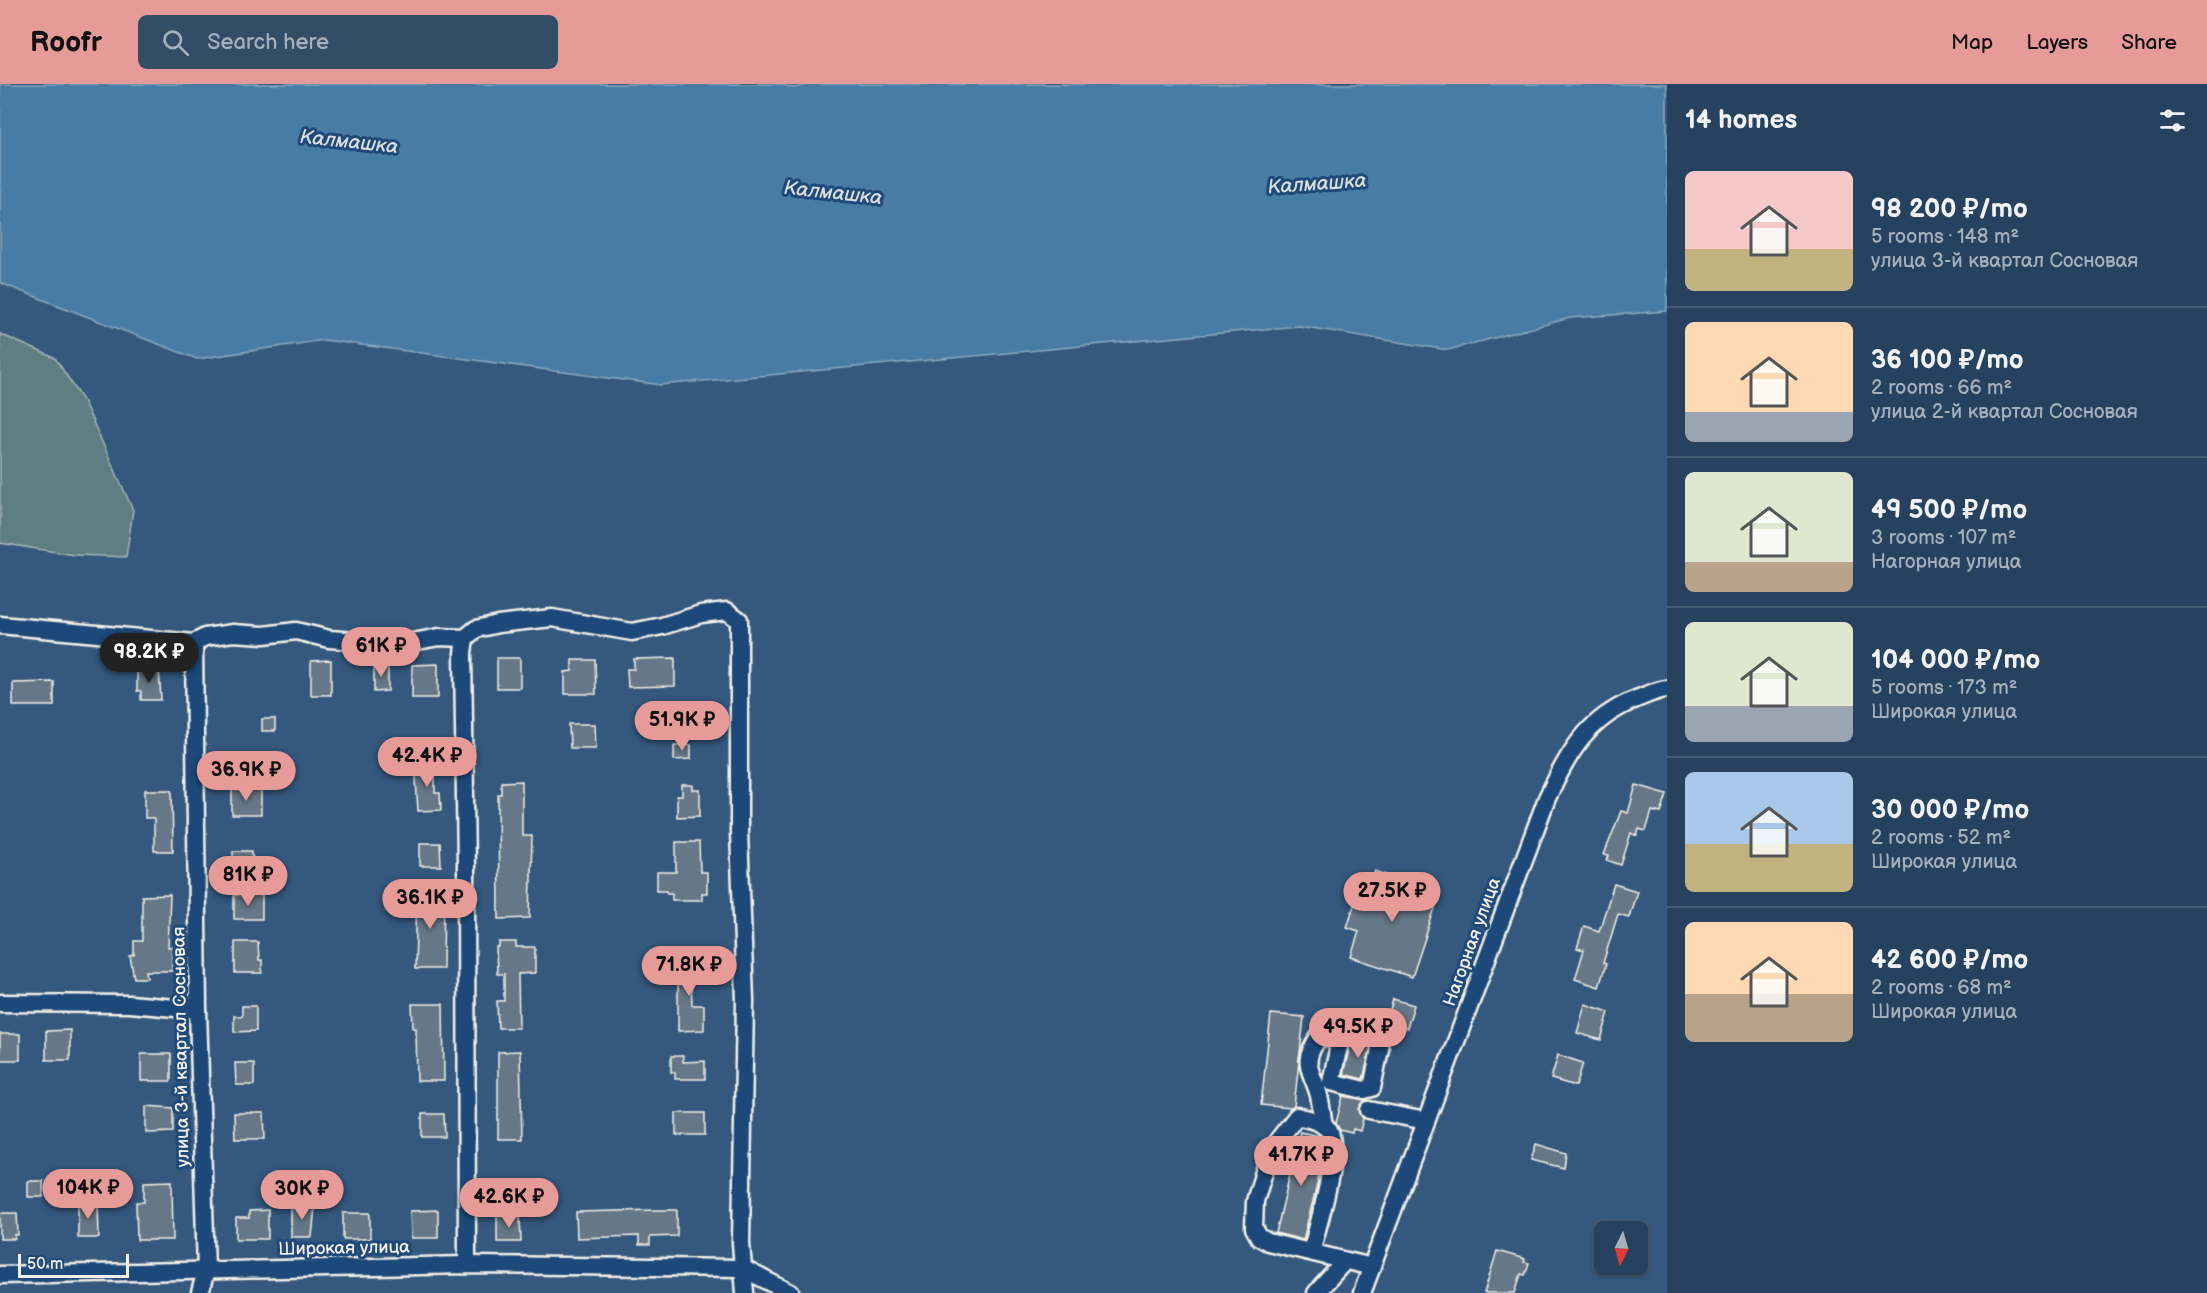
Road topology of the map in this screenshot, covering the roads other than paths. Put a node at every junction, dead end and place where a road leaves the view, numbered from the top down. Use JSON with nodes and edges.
{"nodes":[{"id":1,"x":0,"y":625,"type":"edge"},
{"id":2,"x":465,"y":638,"type":"junction"},
{"id":3,"x":194,"y":643,"type":"junction"},
{"id":4,"x":1667,"y":689,"type":"edge"},
{"id":5,"x":0,"y":1003,"type":"edge"},
{"id":6,"x":198,"y":1010,"type":"junction"},
{"id":7,"x":1380,"y":1049,"type":"dead end"},
{"id":8,"x":1325,"y":1087,"type":"junction"},
{"id":9,"x":1369,"y":1110,"type":"dead end"},
{"id":10,"x":1297,"y":1116,"type":"junction"},
{"id":11,"x":1426,"y":1121,"type":"junction"},
{"id":12,"x":1324,"y":1126,"type":"junction"},
{"id":13,"x":1311,"y":1251,"type":"junction"},
{"id":14,"x":1345,"y":1261,"type":"junction"},
{"id":15,"x":467,"y":1264,"type":"junction"},
{"id":16,"x":1372,"y":1267,"type":"junction"},
{"id":17,"x":742,"y":1268,"type":"junction"},
{"id":18,"x":206,"y":1270,"type":"junction"},
{"id":19,"x":0,"y":1275,"type":"edge"},
{"id":20,"x":201,"y":1293,"type":"edge"},
{"id":21,"x":746,"y":1293,"type":"edge"},
{"id":22,"x":791,"y":1293,"type":"edge"},
{"id":23,"x":1316,"y":1293,"type":"edge"},
{"id":24,"x":1362,"y":1293,"type":"edge"}],
"edges":[{"from":1,"to":3,"type":"street"},
{"from":2,"to":3,"type":"street"},
{"from":2,"to":15,"type":"street"},
{"from":2,"to":17,"type":"street"},
{"from":3,"to":6,"type":"street","name":"улица 3-й квартал Сосновая"},
{"from":4,"to":11,"type":"street","name":"Нагорная улица"},
{"from":5,"to":6,"type":"street"},
{"from":6,"to":18,"type":"street","name":"улица 3-й квартал Сосновая"},
{"from":7,"to":8,"type":"street"},
{"from":8,"to":10,"type":"street"},
{"from":8,"to":12,"type":"street"},
{"from":9,"to":11,"type":"street"},
{"from":10,"to":12,"type":"street"},
{"from":10,"to":13,"type":"street"},
{"from":11,"to":16,"type":"street","name":"Нагорная улица"},
{"from":12,"to":13,"type":"street"},
{"from":13,"to":14,"type":"street"},
{"from":14,"to":16,"type":"street"},
{"from":14,"to":23,"type":"street"},
{"from":15,"to":17,"type":"street","name":"Широкая улица"},
{"from":15,"to":18,"type":"street","name":"Широкая улица"},
{"from":16,"to":24,"type":"street","name":"Нагорная улица"},
{"from":17,"to":21,"type":"street"},
{"from":17,"to":22,"type":"street","name":"Широкая улица"},
{"from":18,"to":19,"type":"street","name":"Широкая улица"},
{"from":18,"to":20,"type":"street","name":"улица 3-й квартал Сосновая"}]}
